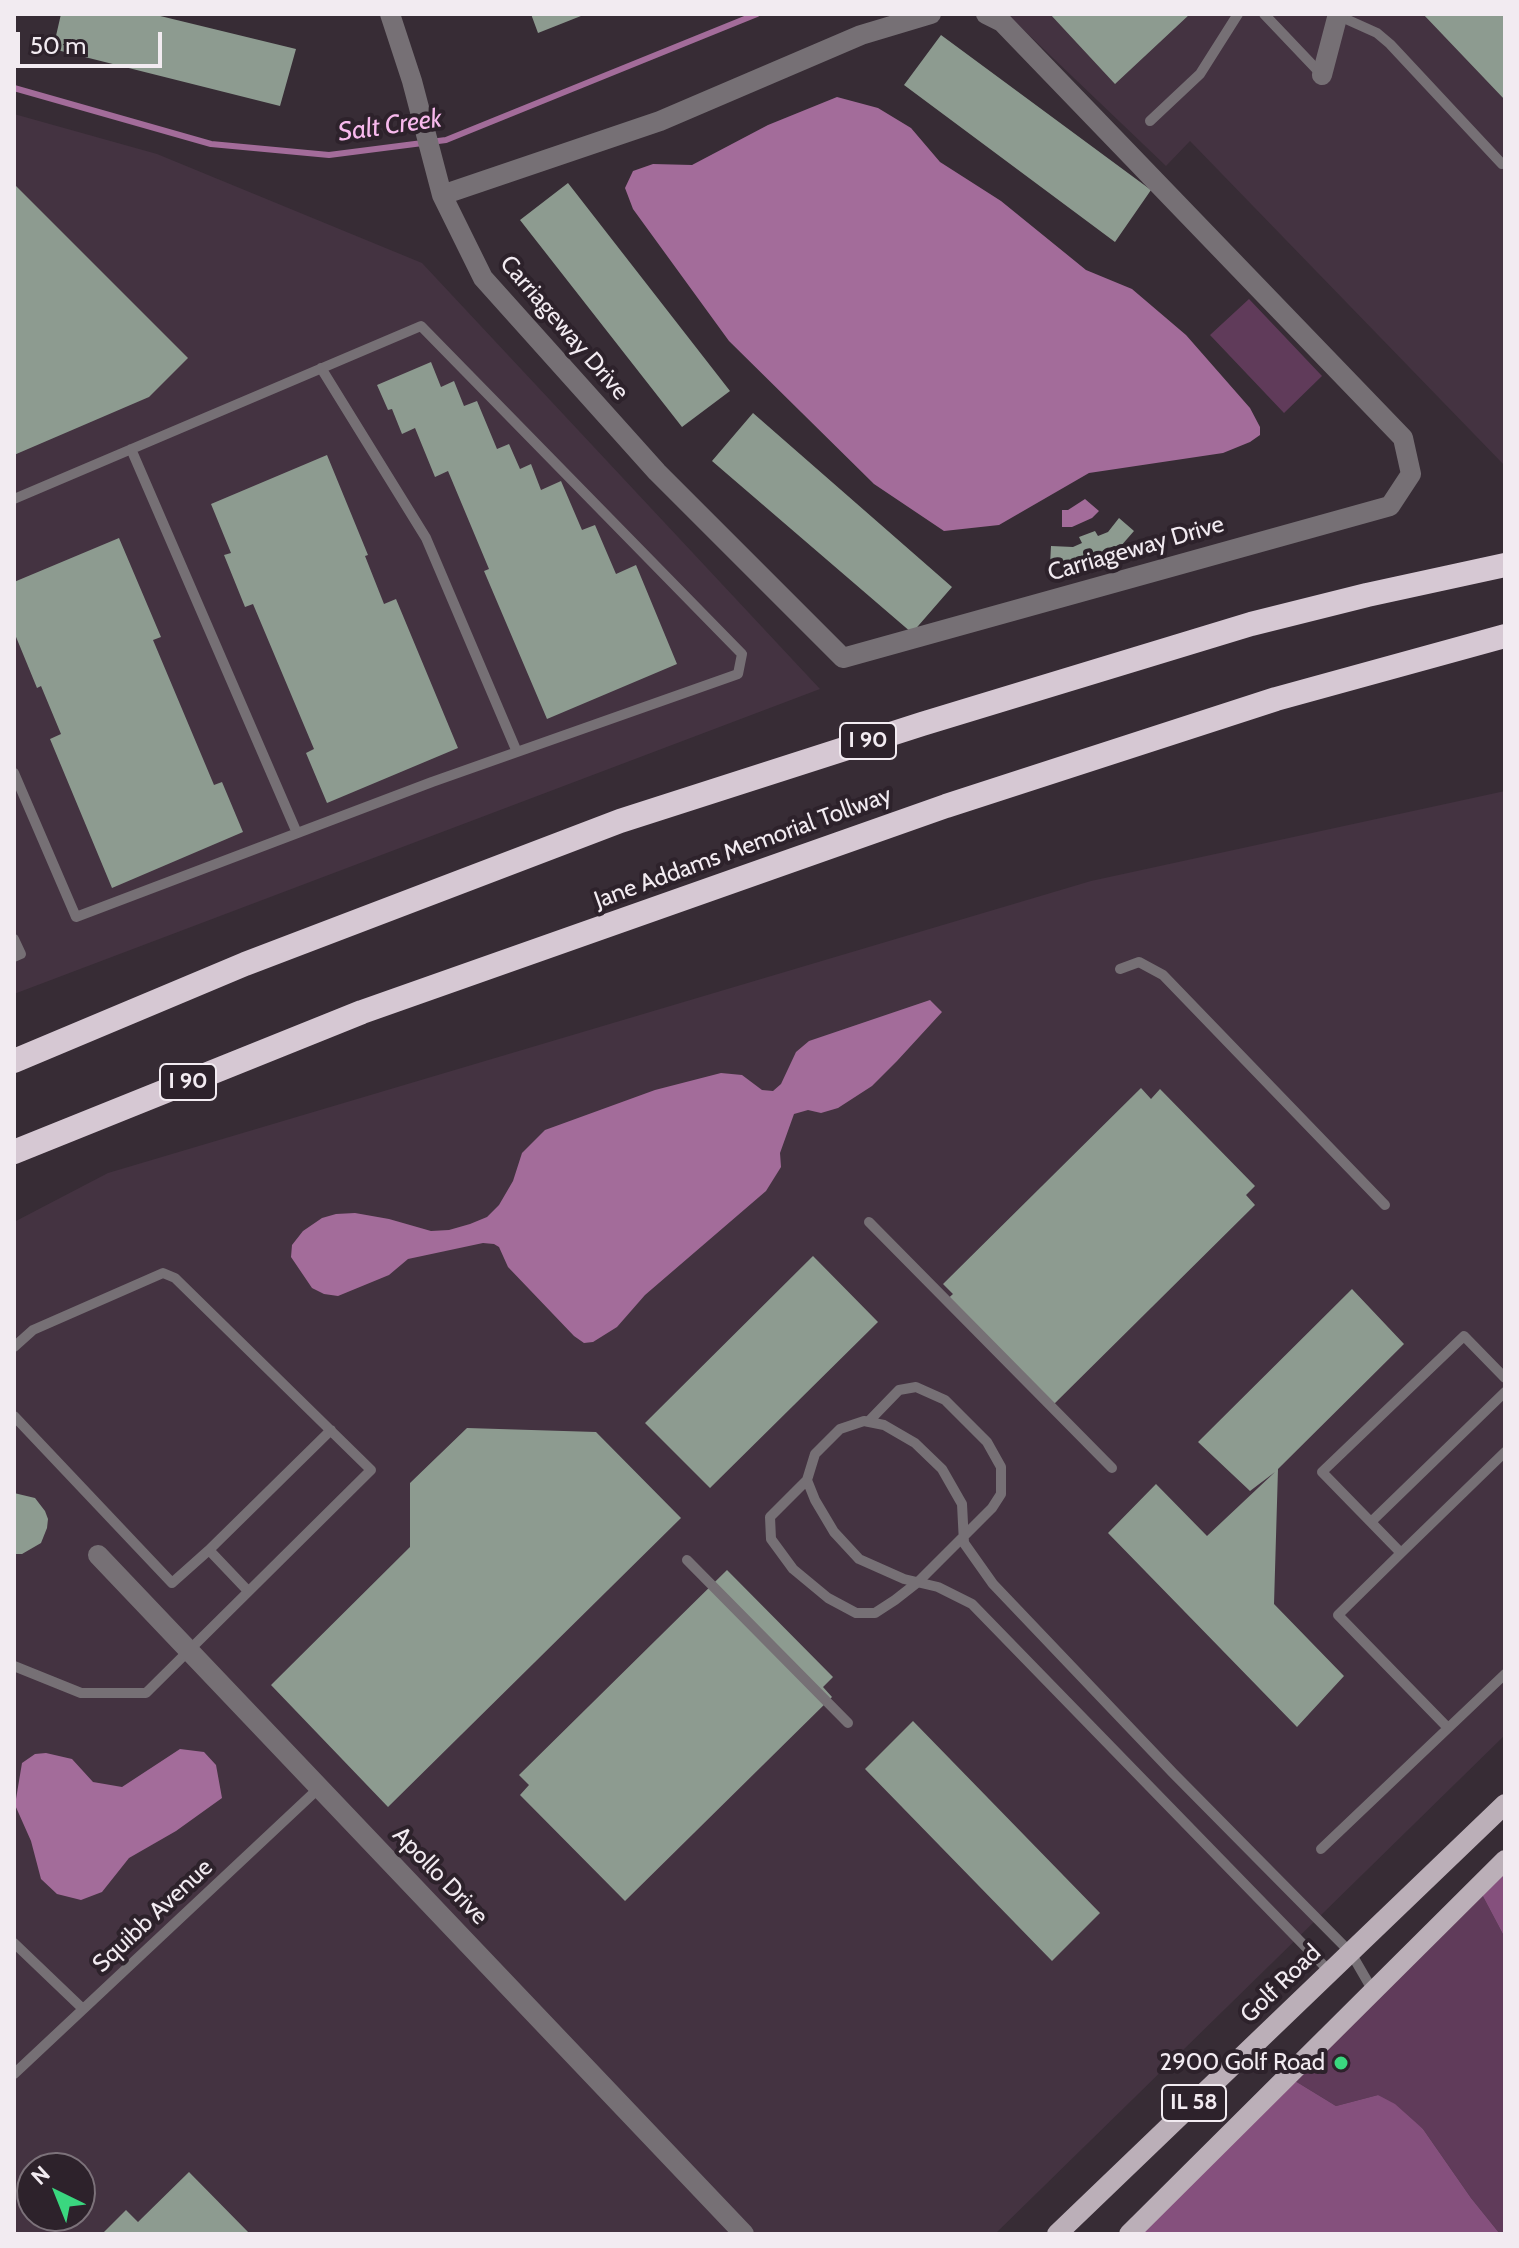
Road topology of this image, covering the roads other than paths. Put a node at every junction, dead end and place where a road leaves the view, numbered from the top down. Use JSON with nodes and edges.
{"nodes":[{"id":1,"x":390,"y":14,"type":"edge"},
{"id":2,"x":931,"y":14,"type":"edge"},
{"id":3,"x":986,"y":14,"type":"edge"},
{"id":4,"x":1238,"y":14,"type":"edge"},
{"id":5,"x":1264,"y":14,"type":"edge"},
{"id":6,"x":1338,"y":14,"type":"edge"},
{"id":7,"x":1322,"y":75,"type":"joint"},
{"id":8,"x":1150,"y":121,"type":"dead end"},
{"id":9,"x":1502,"y":164,"type":"dead end"},
{"id":10,"x":442,"y":195,"type":"junction"},
{"id":11,"x":321,"y":368,"type":"junction"},
{"id":12,"x":131,"y":449,"type":"junction"},
{"id":13,"x":14,"y":499,"type":"edge"},
{"id":14,"x":1505,"y":565,"type":"edge"},
{"id":15,"x":1505,"y":636,"type":"edge"},
{"id":16,"x":517,"y":752,"type":"junction"},
{"id":17,"x":14,"y":773,"type":"edge"},
{"id":18,"x":297,"y":833,"type":"junction"},
{"id":19,"x":14,"y":939,"type":"edge"},
{"id":20,"x":14,"y":957,"type":"edge"},
{"id":21,"x":1120,"y":969,"type":"dead end"},
{"id":22,"x":14,"y":1061,"type":"edge"},
{"id":23,"x":14,"y":1152,"type":"edge"},
{"id":24,"x":1385,"y":1205,"type":"dead end"},
{"id":25,"x":869,"y":1222,"type":"dead end"},
{"id":26,"x":14,"y":1347,"type":"edge"},
{"id":27,"x":1505,"y":1378,"type":"edge"},
{"id":28,"x":1505,"y":1392,"type":"edge"},
{"id":29,"x":14,"y":1416,"type":"edge"},
{"id":30,"x":868,"y":1422,"type":"junction"},
{"id":31,"x":331,"y":1430,"type":"junction"},
{"id":32,"x":1505,"y":1452,"type":"edge"},
{"id":33,"x":1112,"y":1468,"type":"dead end"},
{"id":34,"x":807,"y":1480,"type":"junction"},
{"id":35,"x":1371,"y":1522,"type":"junction"},
{"id":36,"x":963,"y":1538,"type":"junction"},
{"id":37,"x":209,"y":1550,"type":"junction"},
{"id":38,"x":1401,"y":1553,"type":"junction"},
{"id":39,"x":98,"y":1555,"type":"dead end"},
{"id":40,"x":687,"y":1560,"type":"dead end"},
{"id":41,"x":918,"y":1582,"type":"junction"},
{"id":42,"x":248,"y":1591,"type":"junction"},
{"id":43,"x":188,"y":1650,"type":"junction"},
{"id":44,"x":14,"y":1666,"type":"edge"},
{"id":45,"x":1505,"y":1674,"type":"edge"},
{"id":46,"x":848,"y":1723,"type":"dead end"},
{"id":47,"x":1448,"y":1728,"type":"junction"},
{"id":48,"x":319,"y":1788,"type":"junction"},
{"id":49,"x":1505,"y":1804,"type":"edge"},
{"id":50,"x":1321,"y":1849,"type":"dead end"},
{"id":51,"x":1505,"y":1860,"type":"edge"},
{"id":52,"x":14,"y":1943,"type":"edge"},
{"id":53,"x":1351,"y":1953,"type":"junction"},
{"id":54,"x":1331,"y":1973,"type":"junction"},
{"id":55,"x":1373,"y":1991,"type":"junction"},
{"id":56,"x":83,"y":2009,"type":"junction"},
{"id":57,"x":14,"y":2074,"type":"edge"},
{"id":58,"x":744,"y":2234,"type":"edge"},
{"id":59,"x":1057,"y":2234,"type":"edge"},
{"id":60,"x":1129,"y":2234,"type":"edge"}],
"edges":[{"from":1,"to":10,"type":"street","name":"Carriageway Drive"},
{"from":2,"to":10,"type":"street"},
{"from":3,"to":10,"type":"street","name":"Carriageway Drive"},
{"from":4,"to":8,"type":"lane"},
{"from":5,"to":7,"type":"lane"},
{"from":6,"to":7,"type":"street"},
{"from":6,"to":9,"type":"lane"},
{"from":11,"to":12,"type":"lane"},
{"from":11,"to":16,"type":"lane"},
{"from":11,"to":16,"type":"lane"},
{"from":12,"to":13,"type":"lane"},
{"from":12,"to":18,"type":"lane"},
{"from":14,"to":22,"type":"highway","number":"I 90"},
{"from":15,"to":23,"type":"highway","name":"Jane Addams Memorial Tollway","number":"I 90"},
{"from":16,"to":18,"type":"lane"},
{"from":17,"to":18,"type":"lane"},
{"from":19,"to":20,"type":"lane"},
{"from":21,"to":24,"type":"lane"},
{"from":25,"to":33,"type":"lane"},
{"from":26,"to":31,"type":"lane"},
{"from":27,"to":35,"type":"lane"},
{"from":28,"to":35,"type":"lane"},
{"from":29,"to":37,"type":"lane"},
{"from":30,"to":34,"type":"lane"},
{"from":30,"to":36,"type":"lane"},
{"from":30,"to":36,"type":"lane"},
{"from":31,"to":37,"type":"lane"},
{"from":31,"to":42,"type":"lane"},
{"from":32,"to":38,"type":"lane"},
{"from":34,"to":41,"type":"lane"},
{"from":34,"to":41,"type":"lane"},
{"from":35,"to":38,"type":"lane"},
{"from":36,"to":41,"type":"lane"},
{"from":36,"to":53,"type":"lane"},
{"from":37,"to":42,"type":"lane"},
{"from":38,"to":47,"type":"lane"},
{"from":39,"to":43,"type":"street","name":"Apollo Drive"},
{"from":40,"to":46,"type":"lane"},
{"from":41,"to":54,"type":"lane"},
{"from":42,"to":43,"type":"lane"},
{"from":43,"to":44,"type":"lane"},
{"from":43,"to":48,"type":"street","name":"Apollo Drive"},
{"from":45,"to":47,"type":"lane"},
{"from":47,"to":50,"type":"lane"},
{"from":48,"to":56,"type":"lane","name":"Squibb Avenue"},
{"from":48,"to":58,"type":"street","name":"Apollo Drive"},
{"from":49,"to":53,"type":"main road","name":"Golf Road","number":"IL 58"},
{"from":51,"to":55,"type":"main road","number":"IL 58"},
{"from":52,"to":56,"type":"lane"},
{"from":53,"to":54,"type":"main road","name":"Golf Road","number":"IL 58"},
{"from":53,"to":55,"type":"lane"},
{"from":54,"to":59,"type":"main road","name":"Golf Road","number":"IL 58"},
{"from":55,"to":60,"type":"main road","number":"IL 58"},
{"from":56,"to":57,"type":"lane","name":"Squibb Avenue"}]}
